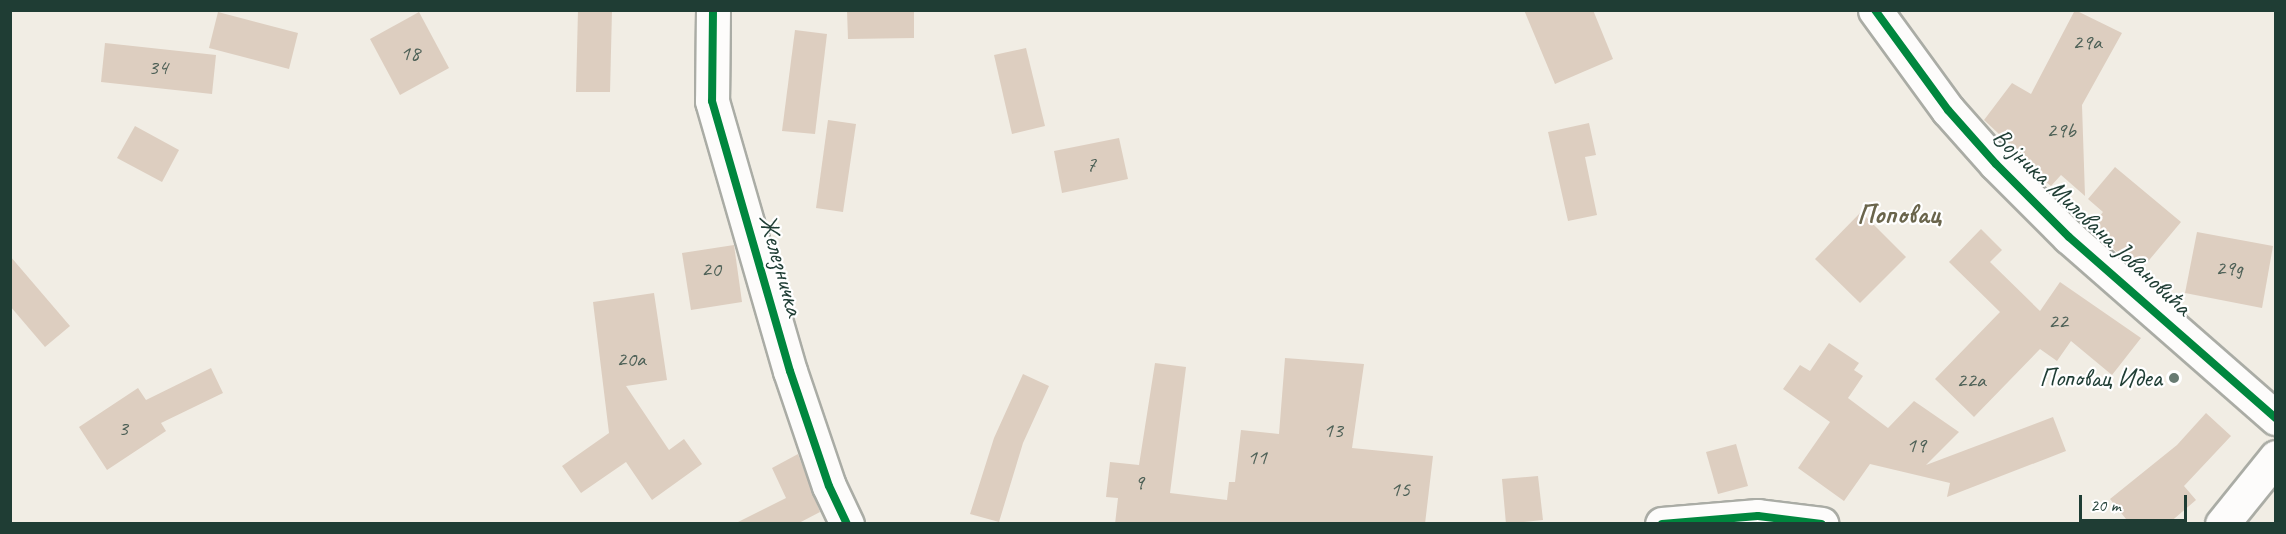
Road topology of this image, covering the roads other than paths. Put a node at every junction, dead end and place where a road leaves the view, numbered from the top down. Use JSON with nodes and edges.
{"nodes":[{"id":1,"x":713,"y":10,"type":"edge"},
{"id":2,"x":1875,"y":10,"type":"edge"},
{"id":3,"x":2276,"y":418,"type":"edge"},
{"id":4,"x":2276,"y":457,"type":"edge"},
{"id":5,"x":847,"y":524,"type":"edge"},
{"id":6,"x":1662,"y":524,"type":"edge"},
{"id":7,"x":1822,"y":524,"type":"edge"},
{"id":8,"x":2222,"y":524,"type":"edge"}],
"edges":[{"from":1,"to":5,"type":"street","name":"Железничка"},
{"from":2,"to":3,"type":"street","name":"Војника Милована Јовановића"},
{"from":4,"to":8,"type":"street"},
{"from":6,"to":7,"type":"street"}]}
